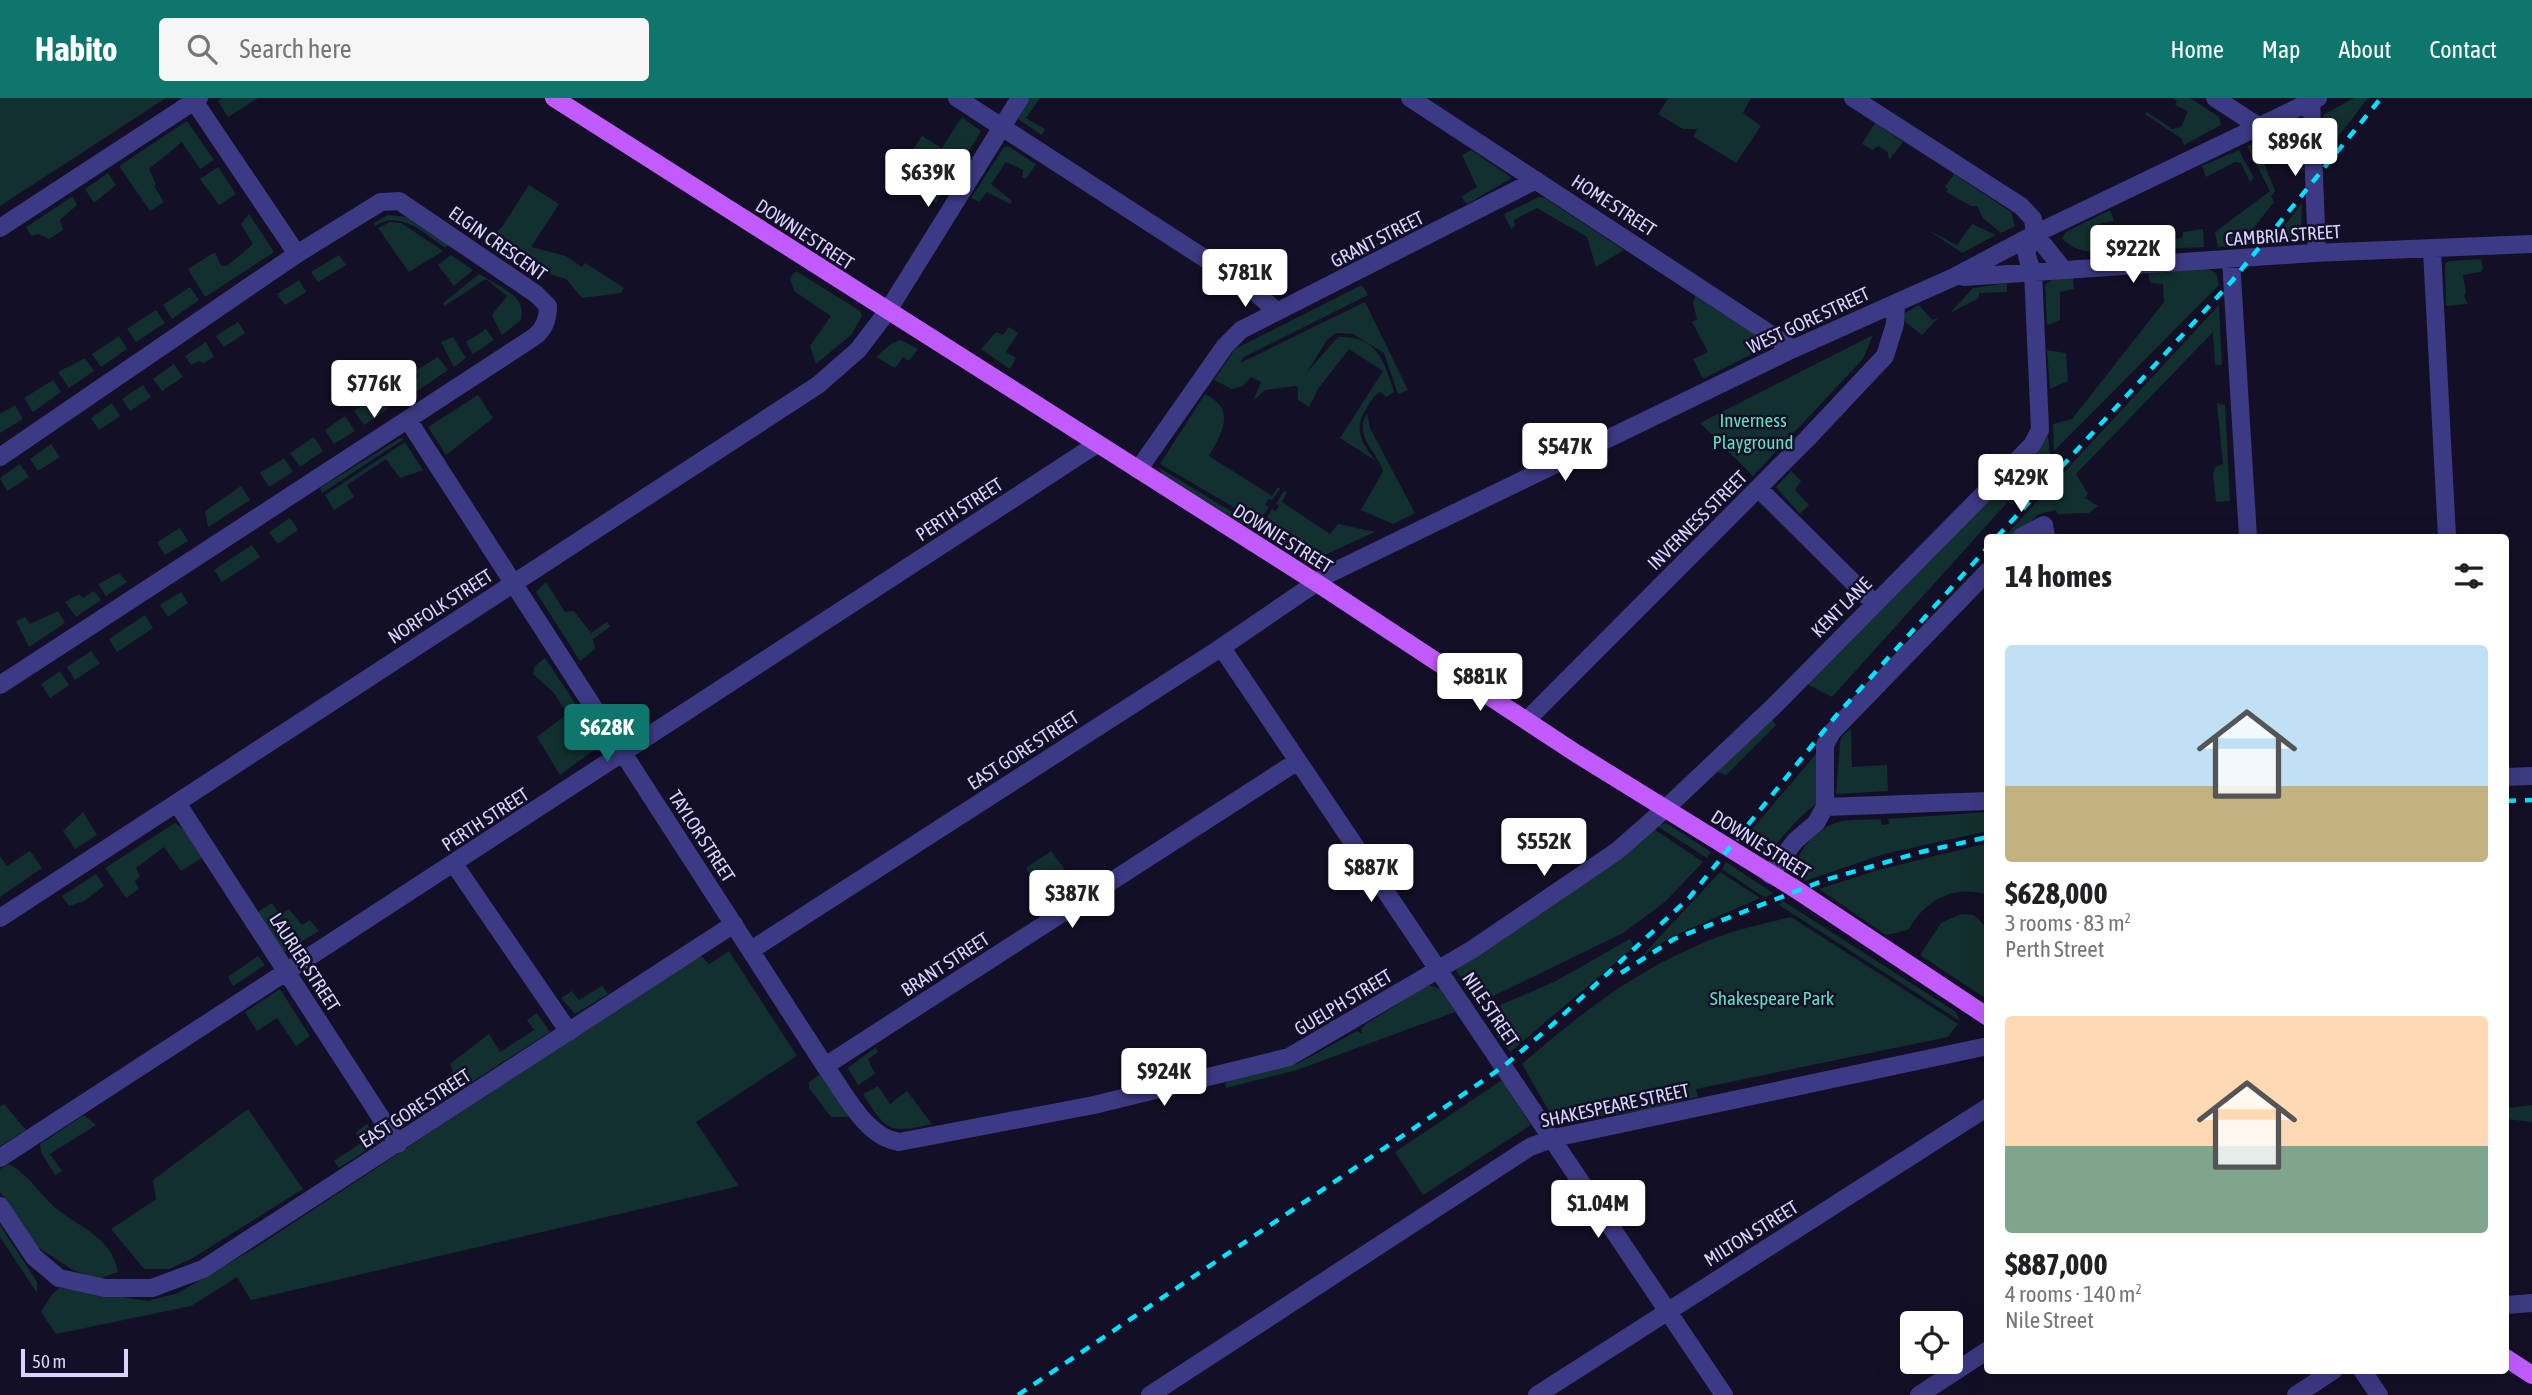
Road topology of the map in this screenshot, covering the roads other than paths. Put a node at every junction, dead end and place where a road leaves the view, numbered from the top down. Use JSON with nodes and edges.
{"nodes":[{"id":1,"x":554,"y":98,"type":"edge"},
{"id":2,"x":957,"y":98,"type":"edge"},
{"id":3,"x":1020,"y":98,"type":"edge"},
{"id":4,"x":1410,"y":98,"type":"edge"},
{"id":5,"x":1853,"y":98,"type":"edge"},
{"id":6,"x":2215,"y":98,"type":"edge"},
{"id":7,"x":2313,"y":99,"type":"edge"},
{"id":8,"x":197,"y":100,"type":"edge"},
{"id":9,"x":2258,"y":126,"type":"junction"},
{"id":10,"x":1001,"y":127,"type":"junction"},
{"id":11,"x":1536,"y":180,"type":"junction"},
{"id":12,"x":0,"y":228,"type":"edge"},
{"id":13,"x":2035,"y":234,"type":"junction"},
{"id":14,"x":2532,"y":244,"type":"edge"},
{"id":15,"x":2432,"y":250,"type":"junction"},
{"id":16,"x":2317,"y":253,"type":"junction"},
{"id":17,"x":297,"y":254,"type":"junction"},
{"id":18,"x":2231,"y":260,"type":"junction"},
{"id":19,"x":2063,"y":269,"type":"junction"},
{"id":20,"x":2033,"y":271,"type":"junction"},
{"id":21,"x":1954,"y":278,"type":"junction"},
{"id":22,"x":1896,"y":303,"type":"junction"},
{"id":23,"x":1276,"y":311,"type":"junction"},
{"id":24,"x":887,"y":312,"type":"junction"},
{"id":25,"x":1793,"y":349,"type":"junction"},
{"id":26,"x":408,"y":420,"type":"junction"},
{"id":27,"x":1097,"y":444,"type":"junction"},
{"id":28,"x":0,"y":457,"type":"edge"},
{"id":29,"x":1138,"y":470,"type":"junction"},
{"id":30,"x":1758,"y":488,"type":"junction"},
{"id":31,"x":2248,"y":534,"type":"edge"},
{"id":32,"x":2447,"y":534,"type":"edge"},
{"id":33,"x":1984,"y":575,"type":"edge"},
{"id":34,"x":1317,"y":583,"type":"junction"},
{"id":35,"x":513,"y":584,"type":"junction"},
{"id":36,"x":1874,"y":603,"type":"junction"},
{"id":37,"x":1222,"y":648,"type":"junction"},
{"id":38,"x":0,"y":685,"type":"edge"},
{"id":39,"x":1527,"y":720,"type":"junction"},
{"id":40,"x":623,"y":754,"type":"junction"},
{"id":41,"x":1298,"y":761,"type":"junction"},
{"id":42,"x":2532,"y":776,"type":"edge"},
{"id":43,"x":2509,"y":777,"type":"edge"},
{"id":44,"x":1984,"y":801,"type":"edge"},
{"id":45,"x":177,"y":803,"type":"junction"},
{"id":46,"x":1825,"y":807,"type":"junction"},
{"id":47,"x":1665,"y":809,"type":"junction"},
{"id":48,"x":454,"y":864,"type":"junction"},
{"id":49,"x":1770,"y":875,"type":"junction"},
{"id":50,"x":0,"y":918,"type":"edge"},
{"id":51,"x":734,"y":924,"type":"junction"},
{"id":52,"x":751,"y":950,"type":"junction"},
{"id":53,"x":1438,"y":969,"type":"junction"},
{"id":54,"x":285,"y":970,"type":"junction"},
{"id":55,"x":1984,"y":1014,"type":"edge"},
{"id":56,"x":569,"y":1032,"type":"junction"},
{"id":57,"x":1984,"y":1047,"type":"edge"},
{"id":58,"x":825,"y":1066,"type":"junction"},
{"id":59,"x":1984,"y":1110,"type":"edge"},
{"id":60,"x":872,"y":1130,"type":"joint"},
{"id":61,"x":1553,"y":1138,"type":"junction"},
{"id":62,"x":398,"y":1144,"type":"junction"},
{"id":63,"x":0,"y":1158,"type":"edge"},
{"id":64,"x":0,"y":1206,"type":"edge"},
{"id":65,"x":2532,"y":1303,"type":"edge"},
{"id":66,"x":2509,"y":1305,"type":"edge"},
{"id":67,"x":1668,"y":1311,"type":"junction"},
{"id":68,"x":1984,"y":1353,"type":"edge"},
{"id":69,"x":2509,"y":1360,"type":"edge"},
{"id":70,"x":2328,"y":1374,"type":"edge"},
{"id":71,"x":2365,"y":1374,"type":"edge"},
{"id":72,"x":2532,"y":1375,"type":"edge"},
{"id":73,"x":1150,"y":1395,"type":"edge"},
{"id":74,"x":1537,"y":1395,"type":"edge"},
{"id":75,"x":1724,"y":1395,"type":"edge"},
{"id":76,"x":1919,"y":1395,"type":"edge"},
{"id":77,"x":2296,"y":1395,"type":"edge"},
{"id":78,"x":2379,"y":1395,"type":"edge"}],
"edges":[{"from":1,"to":24,"type":"main road","name":"DOWNIE STREET"},
{"from":2,"to":10,"type":"street"},
{"from":3,"to":10,"type":"street","name":"NORFOLK STREET"},
{"from":4,"to":11,"type":"street","name":"HOME STREET"},
{"from":5,"to":13,"type":"street"},
{"from":6,"to":9,"type":"street"},
{"from":7,"to":9,"type":"street","name":"WEST GORE STREET"},
{"from":7,"to":16,"type":"street"},
{"from":8,"to":12,"type":"street"},
{"from":8,"to":17,"type":"street"},
{"from":9,"to":13,"type":"street","name":"WEST GORE STREET"},
{"from":10,"to":23,"type":"street"},
{"from":10,"to":24,"type":"street","name":"NORFOLK STREET"},
{"from":11,"to":23,"type":"street","name":"GRANT STREET"},
{"from":11,"to":25,"type":"street","name":"HOME STREET"},
{"from":13,"to":19,"type":"street"},
{"from":13,"to":20,"type":"street"},
{"from":13,"to":21,"type":"street","name":"WEST GORE STREET"},
{"from":14,"to":15,"type":"street","name":"CAMBRIA STREET"},
{"from":15,"to":16,"type":"street","name":"CAMBRIA STREET"},
{"from":15,"to":32,"type":"street"},
{"from":16,"to":18,"type":"street","name":"CAMBRIA STREET"},
{"from":17,"to":26,"type":"street","name":"ELGIN CRESCENT"},
{"from":17,"to":28,"type":"street","name":"ELGIN CRESCENT"},
{"from":18,"to":19,"type":"street","name":"CAMBRIA STREET"},
{"from":18,"to":31,"type":"street"},
{"from":19,"to":20,"type":"street","name":"CAMBRIA STREET"},
{"from":20,"to":21,"type":"street","name":"CAMBRIA STREET"},
{"from":20,"to":36,"type":"street","name":"KENT LANE"},
{"from":21,"to":22,"type":"street","name":"WEST GORE STREET"},
{"from":22,"to":25,"type":"street","name":"WEST GORE STREET"},
{"from":22,"to":30,"type":"street","name":"INVERNESS STREET"},
{"from":23,"to":29,"type":"street","name":"GRANT STREET"},
{"from":24,"to":27,"type":"main road","name":"DOWNIE STREET"},
{"from":24,"to":35,"type":"street","name":"NORFOLK STREET"},
{"from":25,"to":34,"type":"street","name":"WEST GORE STREET"},
{"from":26,"to":35,"type":"street","name":"TAYLOR STREET"},
{"from":26,"to":38,"type":"street","name":"ELGIN CRESCENT"},
{"from":27,"to":29,"type":"main road","name":"DOWNIE STREET"},
{"from":27,"to":40,"type":"street","name":"PERTH STREET"},
{"from":29,"to":34,"type":"main road","name":"DOWNIE STREET"},
{"from":30,"to":36,"type":"street"},
{"from":30,"to":39,"type":"street","name":"INVERNESS STREET"},
{"from":33,"to":46,"type":"street"},
{"from":34,"to":37,"type":"street","name":"EAST GORE STREET"},
{"from":34,"to":39,"type":"main road","name":"DOWNIE STREET"},
{"from":35,"to":40,"type":"street","name":"TAYLOR STREET"},
{"from":35,"to":45,"type":"street","name":"NORFOLK STREET"},
{"from":36,"to":47,"type":"street","name":"KENT LANE"},
{"from":37,"to":41,"type":"street","name":"NILE STREET"},
{"from":37,"to":52,"type":"street","name":"EAST GORE STREET"},
{"from":39,"to":47,"type":"main road","name":"DOWNIE STREET"},
{"from":40,"to":48,"type":"street","name":"PERTH STREET"},
{"from":40,"to":51,"type":"street","name":"TAYLOR STREET"},
{"from":41,"to":53,"type":"street","name":"NILE STREET"},
{"from":41,"to":58,"type":"street","name":"BRANT STREET"},
{"from":42,"to":43,"type":"street"},
{"from":44,"to":46,"type":"street"},
{"from":45,"to":50,"type":"street","name":"NORFOLK STREET"},
{"from":45,"to":54,"type":"street","name":"LAURIER STREET"},
{"from":46,"to":49,"type":"street"},
{"from":47,"to":49,"type":"main road","name":"DOWNIE STREET"},
{"from":47,"to":53,"type":"street","name":"GUELPH STREET"},
{"from":48,"to":54,"type":"street","name":"PERTH STREET"},
{"from":48,"to":56,"type":"street"},
{"from":49,"to":55,"type":"main road","name":"DOWNIE STREET"},
{"from":51,"to":52,"type":"street","name":"TAYLOR STREET"},
{"from":51,"to":56,"type":"street","name":"EAST GORE STREET"},
{"from":52,"to":58,"type":"street","name":"TAYLOR STREET"},
{"from":53,"to":60,"type":"street","name":"GUELPH STREET"},
{"from":53,"to":61,"type":"street","name":"NILE STREET"},
{"from":54,"to":62,"type":"street","name":"LAURIER STREET"},
{"from":54,"to":63,"type":"street","name":"PERTH STREET"},
{"from":56,"to":62,"type":"street","name":"EAST GORE STREET"},
{"from":57,"to":61,"type":"street","name":"SHAKESPEARE STREET"},
{"from":58,"to":60,"type":"street","name":"TAYLOR STREET"},
{"from":59,"to":67,"type":"street","name":"MILTON STREET"},
{"from":61,"to":67,"type":"street","name":"NILE STREET"},
{"from":61,"to":73,"type":"street","name":"SHAKESPEARE STREET"},
{"from":62,"to":64,"type":"street","name":"EAST GORE STREET"},
{"from":65,"to":66,"type":"street"},
{"from":67,"to":74,"type":"street","name":"MILTON STREET"},
{"from":67,"to":75,"type":"street","name":"NILE STREET"},
{"from":68,"to":76,"type":"street"},
{"from":69,"to":72,"type":"main road"},
{"from":70,"to":77,"type":"street"},
{"from":71,"to":78,"type":"street"}]}
